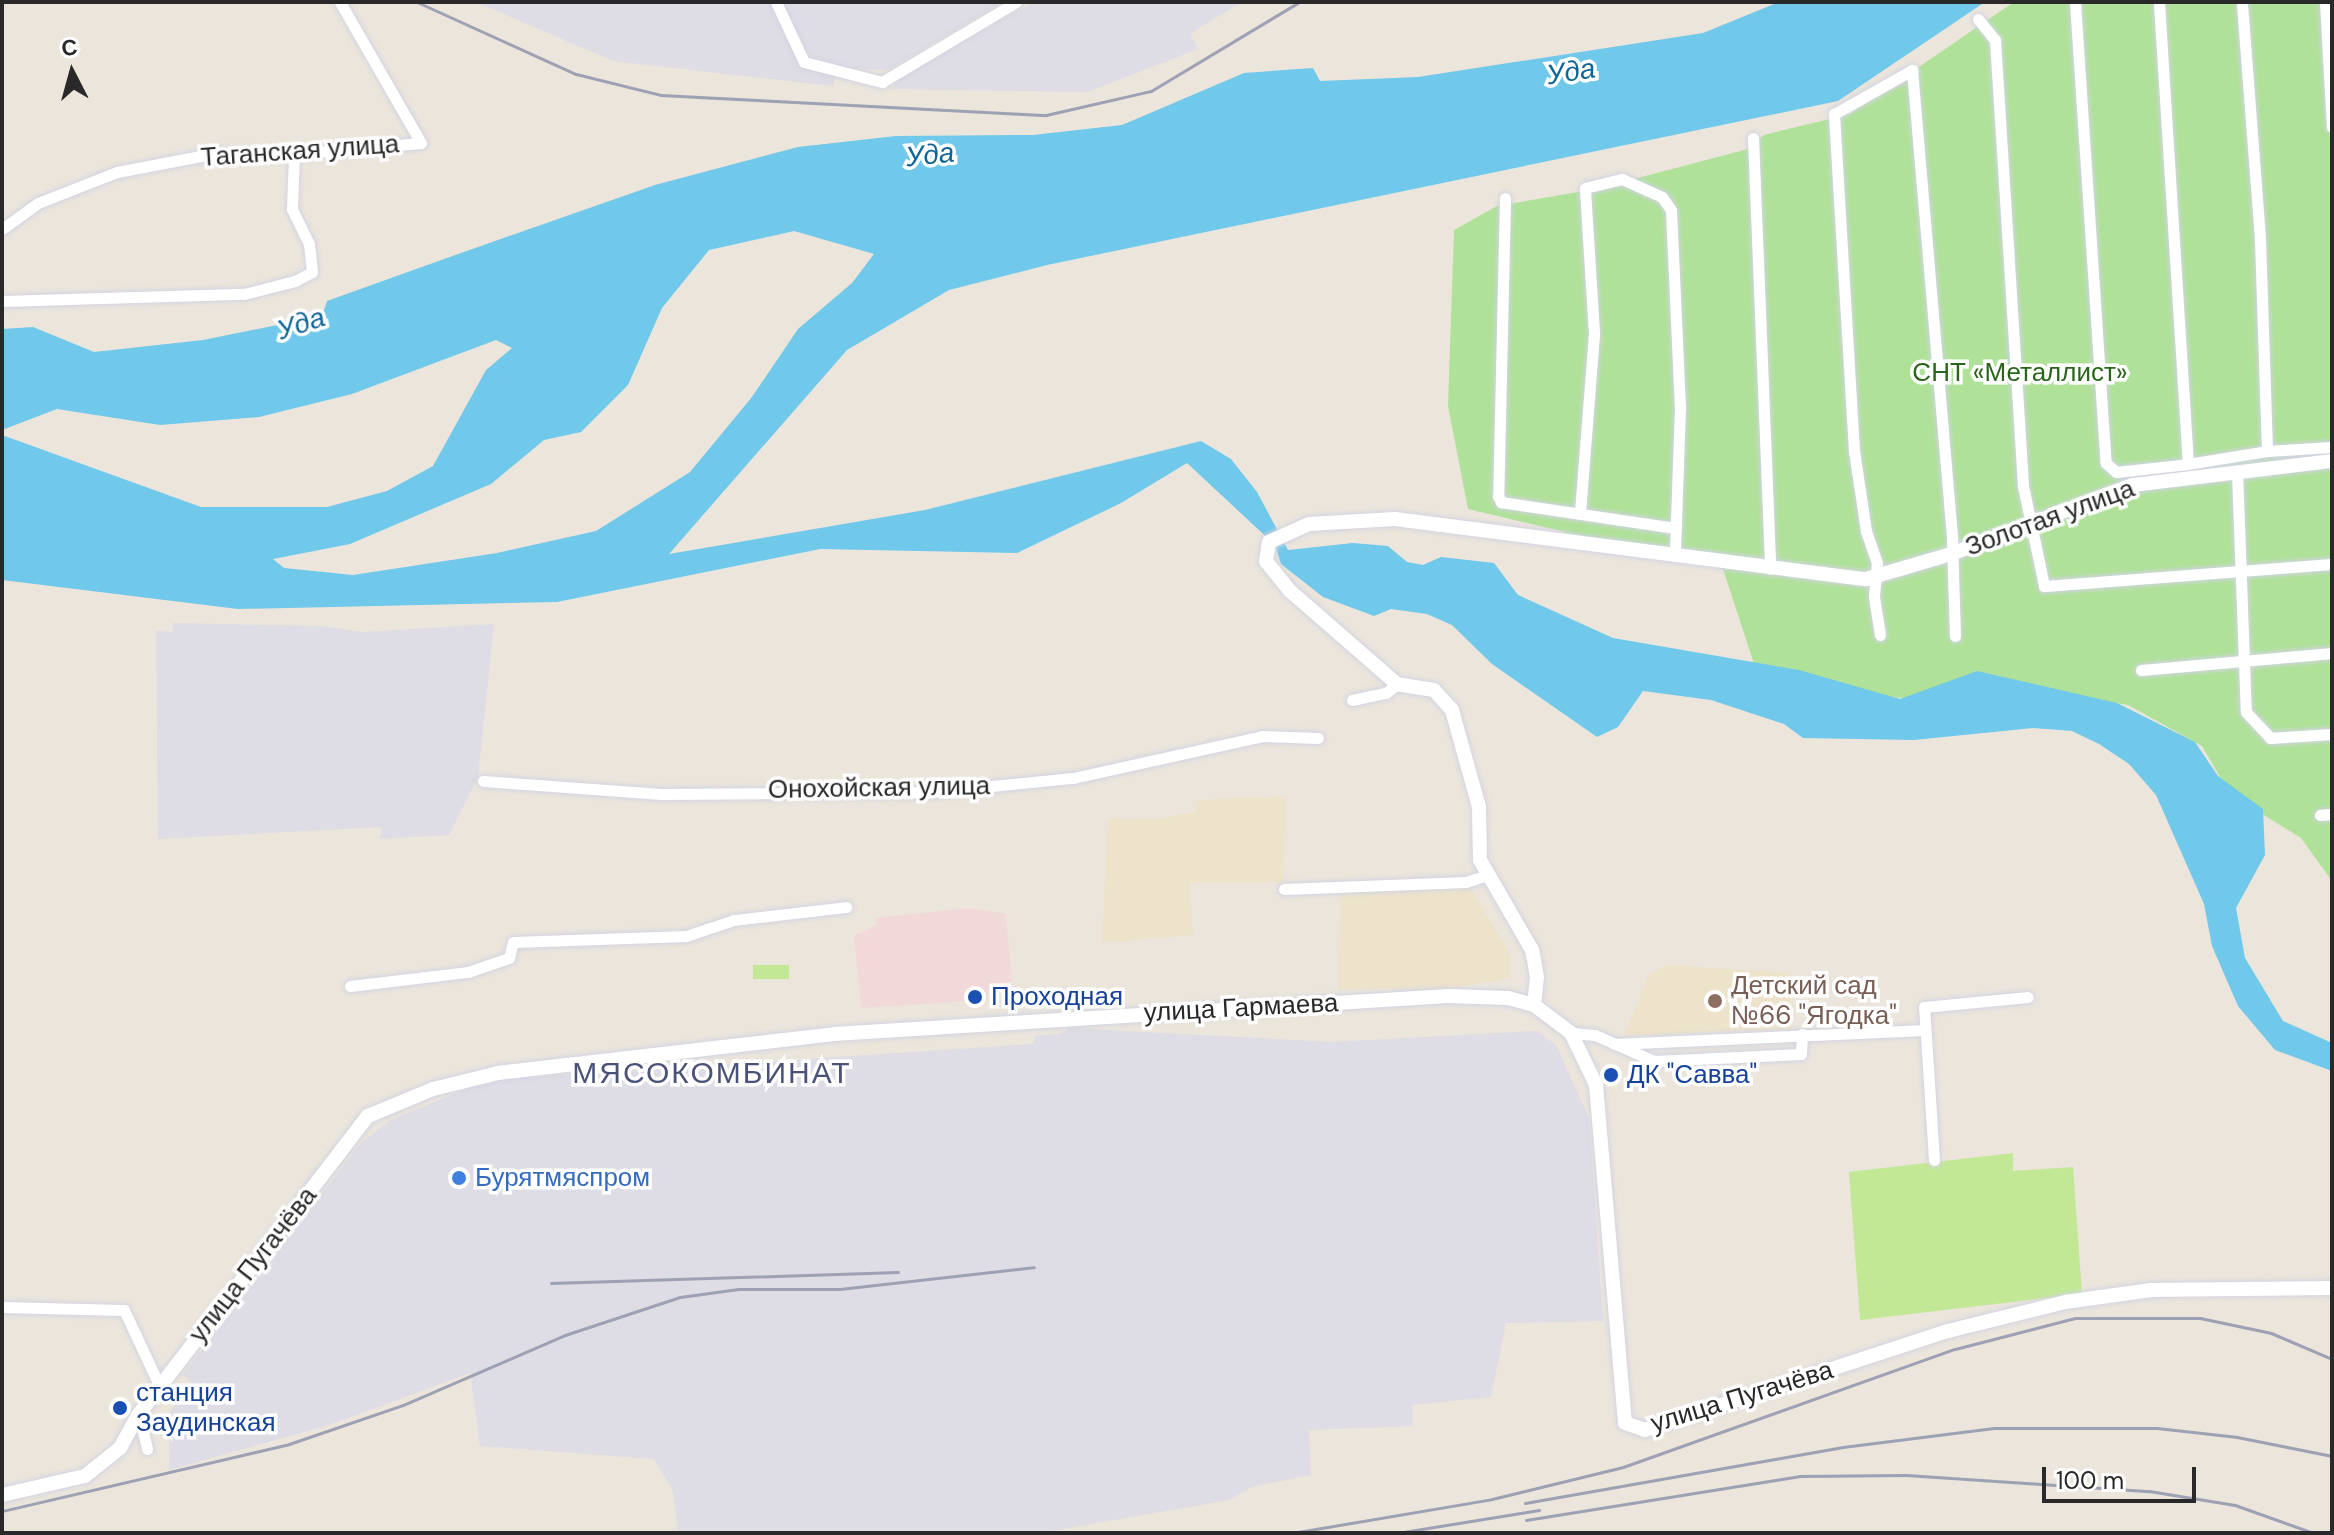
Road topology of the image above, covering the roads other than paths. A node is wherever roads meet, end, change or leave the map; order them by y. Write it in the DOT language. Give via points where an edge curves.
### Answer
graph roads {
  1 [pos="340,2"];
  2 [pos="776,2"];
  3 [pos="1016,2"];
  4 [pos="2075,2"];
  5 [pos="2159,2"];
  6 [pos="2242,2"];
  7 [pos="2325,2"];
  8 [pos="1978,19"];
  9 [pos="2332,127"];
  10 [pos="1753,138"];
  11 [pos="294,154"];
  12 [pos="1505,198"];
  13 [pos="2,229"];
  14 [pos="2,301"];
  15 [pos="2332,447"];
  16 [pos="2264,452"];
  17 [pos="2332,461"];
  18 [pos="2188,464"];
  19 [pos="2262,468"];
  20 [pos="2237,471"];
  21 [pos="1580,512"];
  22 [pos="2033,524"];
  23 [pos="1676,528"];
  24 [pos="1675,553"];
  25 [pos="1951,554"];
  26 [pos="2332,564"];
  27 [pos="1770,569"];
  28 [pos="2240,571"];
  29 [pos="1874,578"];
  30 [pos="1880,635"];
  31 [pos="1955,636"];
  32 [pos="2332,653"];
  33 [pos="2244,659"];
  34 [pos="2141,670"];
  35 [pos="1397,684"];
  36 [pos="1352,700"];
  37 [pos="2332,734"];
  38 [pos="1318,738"];
  39 [pos="483,781"];
  40 [pos="1485,876"];
  41 [pos="1284,889"];
  42 [pos="846,907"];
  43 [pos="350,986"];
  44 [pos="2028,997"];
  45 [pos="1534,1005"];
  46 [pos="1925,1030"];
  47 [pos="1571,1033"];
  48 [pos="1802,1034"];
  49 [pos="1614,1044"];
  50 [pos="368,1116"];
  51 [pos="1934,1160"];
  52 [pos="2332,1288"];
  53 [pos="2,1307"];
  54 [pos="160,1387"];
  55 [pos="139,1414"];
  56 [pos="147,1449"];
  57 [pos="2,1495"];
  1 -- 11 [label="street, Таганская улица" via="421,143"];
  2 -- 3 [label="street" via="804,62 882,82"];
  4 -- 18 [label="street" via="2106,463 2116,472"];
  5 -- 18 [label="street"];
  6 -- 16 [label="street" via="2260,238"];
  7 -- 9 [label="street"];
  8 -- 22 [label="street" via="1995,40 2023,486"];
  10 -- 27 [label="street"];
  11 -- 13 [label="street, Таганская улица" via="211,154 117,172 38,203"];
  11 -- 14 [label="street" via="292,209 309,244 312,272 295,281 244,294"];
  12 -- 21 [label="street" via="1498,496 1501,502"];
  15 -- 16 [label="street"];
  16 -- 18 [label="street"];
  16 -- 19 [label="street"];
  17 -- 19 [label="street, Золотая улица"];
  19 -- 20 [label="street, Золотая улица"];
  20 -- 22 [label="street, Золотая улица" via="2133,485"];
  20 -- 28 [label="street"];
  21 -- 23 [label="street"];
  21 -- 23 [label="street" via="1594,333 1585,188 1622,179 1662,197 1671,210 1680,407"];
  22 -- 25 [label="street, Золотая улица"];
  22 -- 28 [label="street" via="2047,588"];
  23 -- 24 [label="street"];
  24 -- 27 [label="street, Золотая улица"];
  24 -- 35 [label="street, Золотая улица" via="1395,519 1345,519 1288,530 1269,542 1266,561 1290,591"];
  25 -- 29 [label="street, Золотая улица"];
  25 -- 29 [label="street" via="1912,70 1834,114 1853,437 1866,531 1877,563"];
  25 -- 31 [label="street"];
  26 -- 28 [label="street"];
  27 -- 29 [label="street, Золотая улица"];
  28 -- 33 [label="street"];
  29 -- 30 [label="street"];
  32 -- 33 [label="street"];
  33 -- 34 [label="street"];
  33 -- 37 [label="street" via="2246,712 2270,738"];
  35 -- 36 [label="street" via="1386,693"];
  35 -- 40 [label="street" via="1434,690 1452,710 1479,807"];
  38 -- 39 [label="street, Онохойская улица" via="1262,736 1073,778 932,792 662,794"];
  40 -- 41 [label="street" via="1466,882"];
  40 -- 45 [label="street" via="1532,950 1537,977"];
  42 -- 43 [label="street" via="734,920 686,936 513,942 509,958 468,972"];
  44 -- 46 [label="street" via="1924,1007"];
  45 -- 47 [label="street, улица Гармаева"];
  45 -- 50 [label="street, улица Гармаева" via="1508,998 1448,996 834,1034 498,1073 433,1089"];
  46 -- 48 [label="street"];
  46 -- 51 [label="street"];
  47 -- 49 [label="street, улица Гармаева"];
  47 -- 52 [label="street, улица Пугачёва" via="1589,1065 1602,1111 1625,1423 1634,1427 1662,1427 1948,1331 2065,1302 2151,1290"];
  48 -- 49 [label="street"];
  48 -- 49 [label="street, улица Гармаева" via="1801,1054 1654,1061"];
  50 -- 54 [label="street, улица Пугачёва"];
  53 -- 54 [label="street" via="124,1310"];
  54 -- 55 [label="street, улица Пугачёва"];
  55 -- 56 [label="street"];
  55 -- 57 [label="street, улица Пугачёва" via="120,1448 85,1476"];
}
